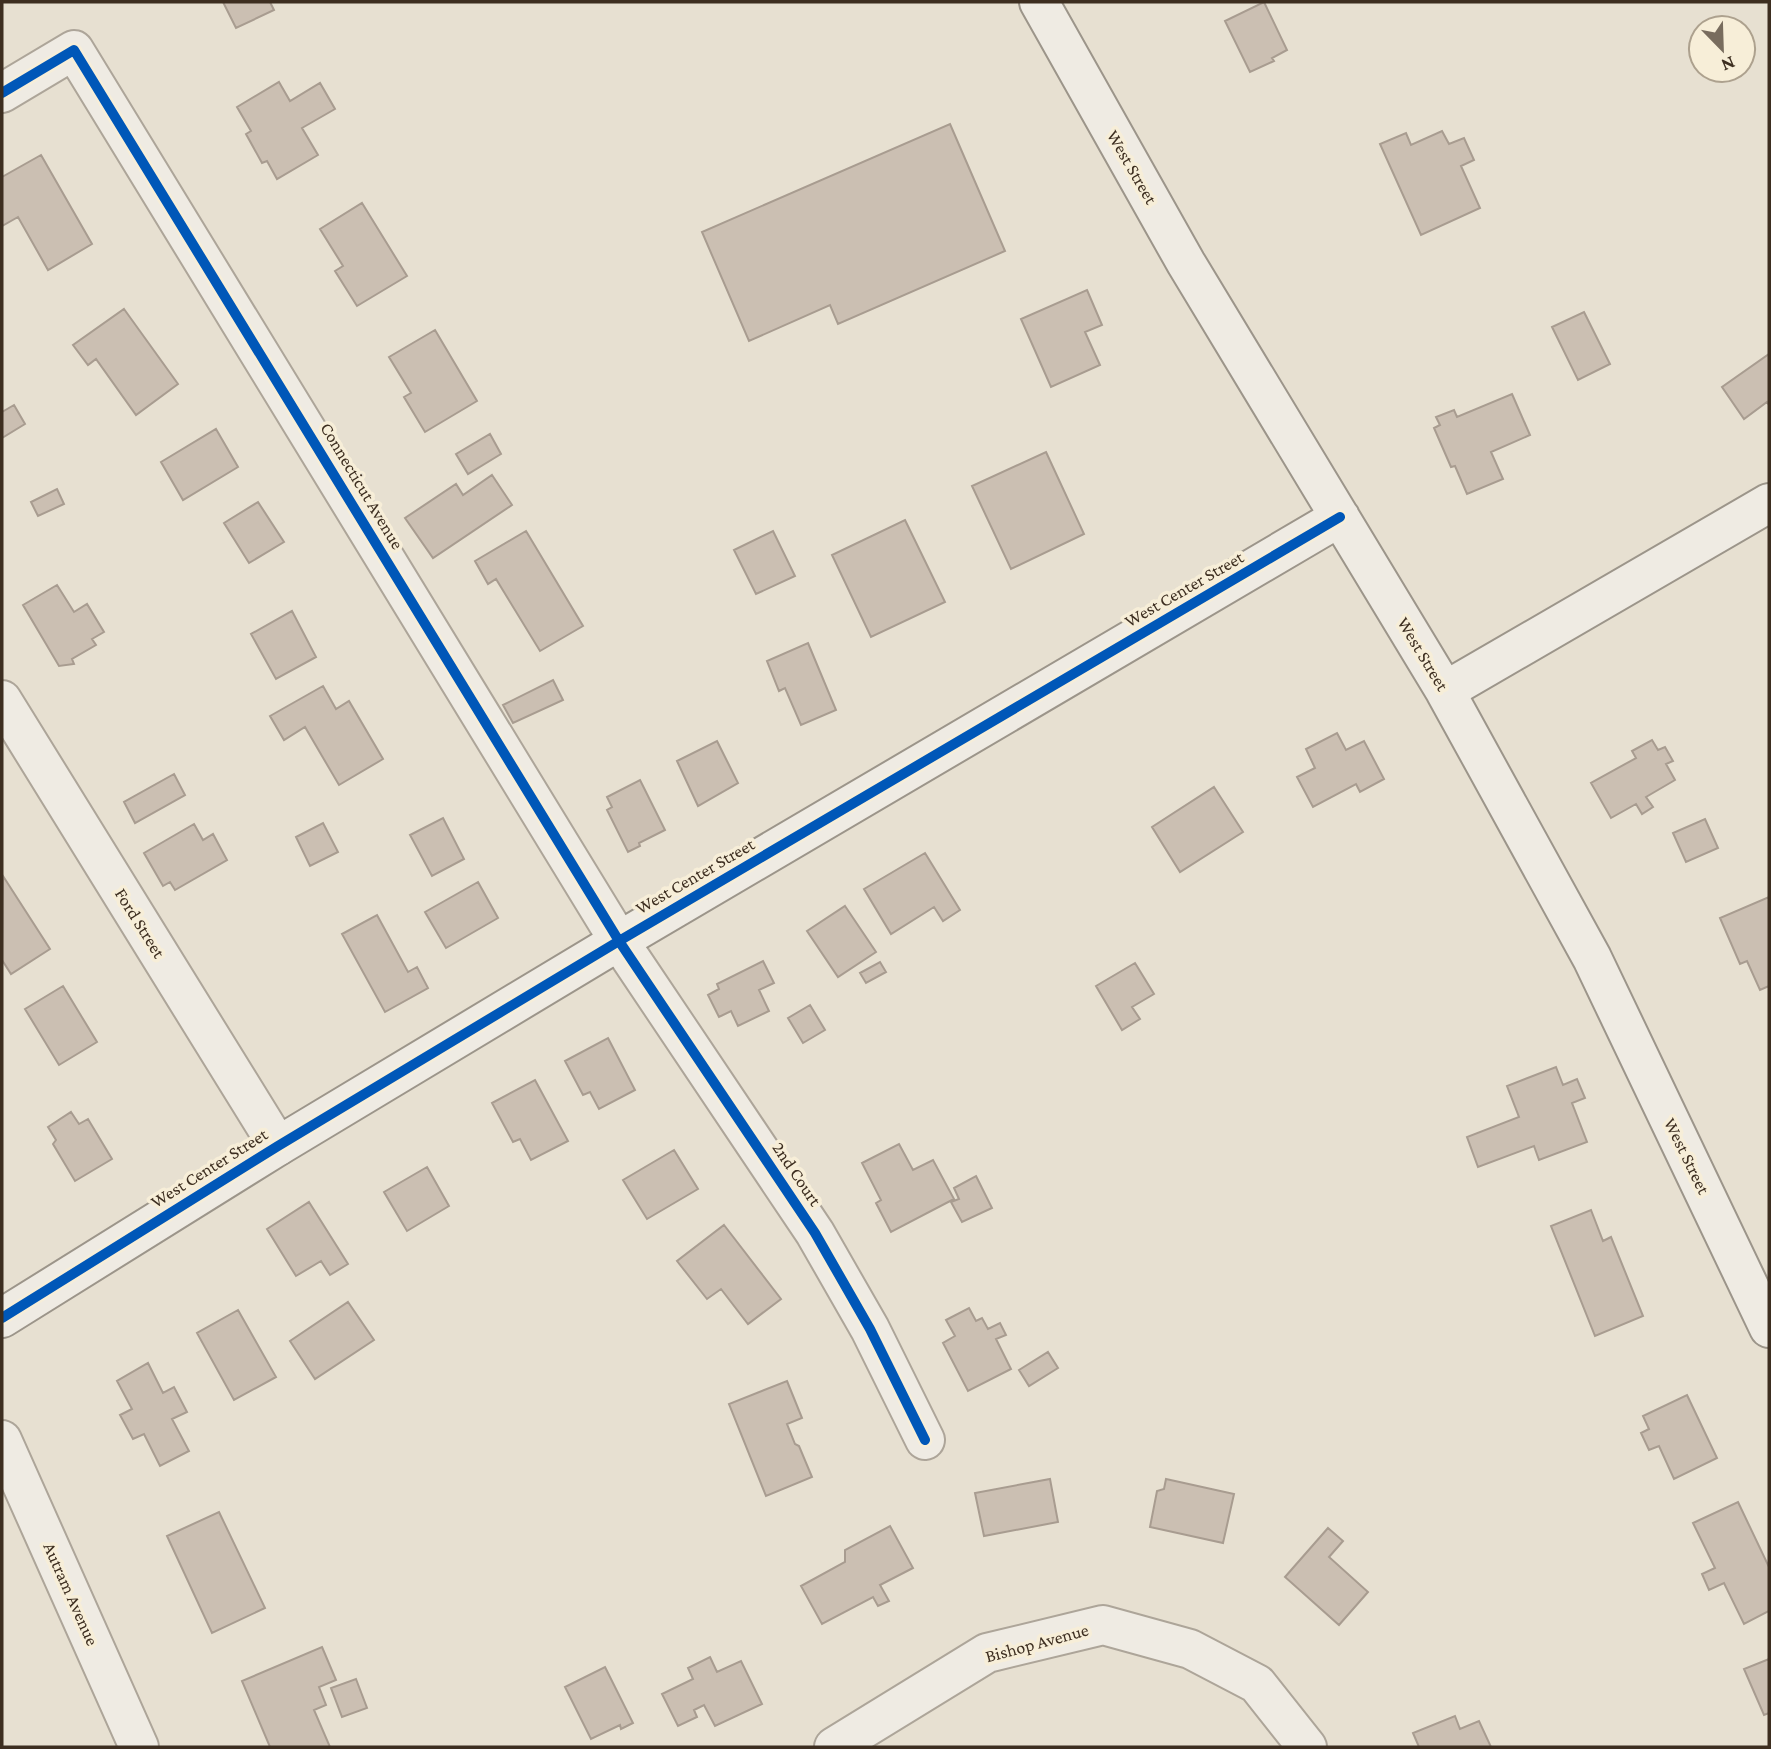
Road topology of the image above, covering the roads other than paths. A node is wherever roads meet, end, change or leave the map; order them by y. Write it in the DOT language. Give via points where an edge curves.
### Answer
graph roads {
  1 [pos="1039,2"];
  2 [pos="2,93"];
  3 [pos="1769,503"];
  4 [pos="1340,517"];
  5 [pos="1445,691"];
  6 [pos="2,700"];
  7 [pos="619,941"];
  8 [pos="278,1146"];
  9 [pos="2,1318"];
  10 [pos="1769,1328"];
  11 [pos="2,1440"];
  12 [pos="925,1440"];
  13 [pos="139,1747"];
  14 [pos="834,1747"];
  15 [pos="1307,1747"];
  1 -- 4 [label="street, West Street" via="1186,263"];
  2 -- 7 [label="street, Connecticut Avenue" via="74,50"];
  3 -- 5 [label="street"];
  4 -- 5 [label="street, West Street"];
  4 -- 7 [label="street, West Center Street"];
  5 -- 10 [label="street, West Street" via="1592,958"];
  6 -- 8 [label="street, Ford Street"];
  7 -- 8 [label="street, West Center Street"];
  7 -- 12 [label="street, 2nd Court" via="815,1233 870,1329"];
  8 -- 9 [label="street, West Center Street"];
  11 -- 13 [label="street, Autram Avenue"];
  14 -- 15 [label="street, Bishop Avenue" via="987,1653 1103,1625 1190,1649 1257,1684"];
}
